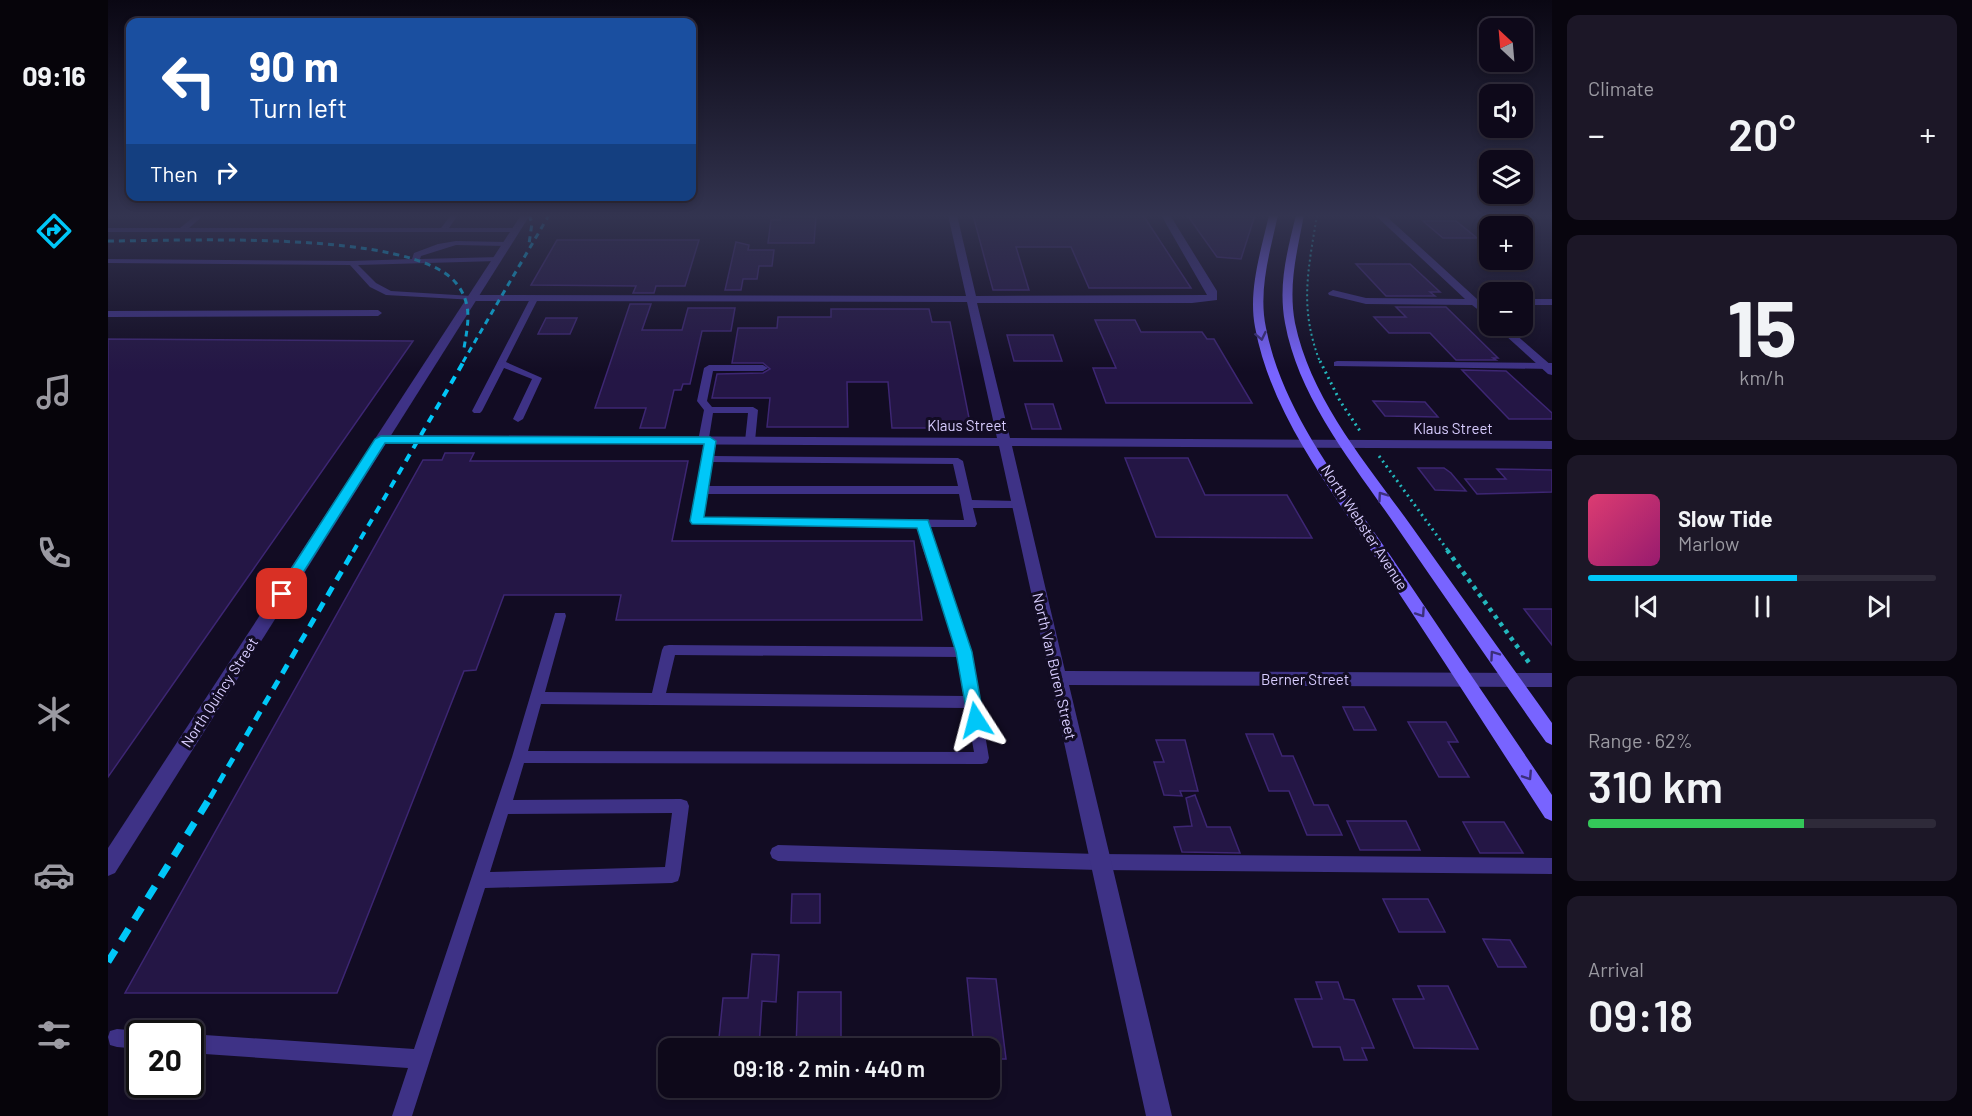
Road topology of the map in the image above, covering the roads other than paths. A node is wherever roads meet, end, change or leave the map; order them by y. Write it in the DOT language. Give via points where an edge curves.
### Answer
graph roads {
  1 [pos="356,267"];
  2 [pos="492,267"];
  3 [pos="964,267"];
  4 [pos="1197,267"];
  5 [pos="1264,267"];
  6 [pos="1289,267"];
  7 [pos="1436,267"];
  8 [pos="1333,293"];
  9 [pos="535,297"];
  10 [pos="472,298"];
  11 [pos="971,300"];
  12 [pos="1474,302"];
  13 [pos="1479,302"];
  14 [pos="1533,302"];
  15 [pos="1552,302"];
  16 [pos="1479,306"];
  17 [pos="378,313"];
  18 [pos="108,314"];
  19 [pos="1512,336"];
  20 [pos="501,364"];
  21 [pos="1337,364"];
  22 [pos="763,368"];
  23 [pos="1550,368"];
  24 [pos="709,410"];
  25 [pos="477,411"];
  26 [pos="518,419"];
  27 [pos="381,439"];
  28 [pos="707,441"];
  29 [pos="750,441"];
  30 [pos="1004,442"];
  31 [pos="1311,444"];
  32 [pos="1346,444"];
  33 [pos="1552,445"];
  34 [pos="707,459"];
  35 [pos="702,490"];
  36 [pos="964,490"];
  37 [pos="967,504"];
  38 [pos="1018,504"];
  39 [pos="923,523"];
  40 [pos="560,616"];
  41 [pos="964,652"];
  42 [pos="1059,678"];
  43 [pos="1465,679"];
  44 [pos="1511,680"];
  45 [pos="1547,680"];
  46 [pos="536,698"];
  47 [pos="658,699"];
  48 [pos="973,702"];
  49 [pos="1552,737"];
  50 [pos="519,757"];
  51 [pos="503,807"];
  52 [pos="1552,812"];
  53 [pos="778,853"];
  54 [pos="1099,862"];
  55 [pos="108,866"];
  56 [pos="1552,866"];
  57 [pos="479,880"];
  58 [pos="117,1038"];
  59 [pos="126,1039"];
  60 [pos="204,1044"];
  61 [pos="421,1059"];
  62 [pos="402,1116"];
  63 [pos="1159,1116"];
  1 -- 10 [label="lane" via="373,285 390,293"];
  2 -- 10 [label="street, North Quincy Street"];
  3 -- 11 [label="street, North Van Buren Street"];
  4 -- 11 [label="street" via="1213,298"];
  5 -- 31 [label="main road, North Webster Avenue, one-way" via="1259,326 1276,381"];
  6 -- 32 [label="main road, North Webster Avenue" via="1289,320 1299,357 1315,394"];
  7 -- 12 [label="street"];
  8 -- 12 [label="street" via="1366,301"];
  9 -- 10 [label="street"];
  9 -- 11 [label="street"];
  9 -- 20 [label="lane"];
  10 -- 27 [label="street, North Quincy Street"];
  11 -- 30 [label="street, North Van Buren Street"];
  12 -- 13 [label="street"];
  12 -- 16 [label="street"];
  14 -- 15 [label="street"];
  17 -- 18 [label="lane"];
  19 -- 23 [label="street"];
  20 -- 25 [label="lane"];
  20 -- 26 [label="lane" via="537,378"];
  21 -- 23 [label="lane"];
  22 -- 24 [label="lane" via="709,368 702,401"];
  24 -- 28 [label="lane"];
  24 -- 29 [label="lane" via="753,410"];
  27 -- 28 [label="street, Klaus Street"];
  27 -- 55 [label="street, North Quincy Street"];
  28 -- 29 [label="street, Klaus Street"];
  28 -- 34 [label="lane"];
  29 -- 30 [label="street, Klaus Street"];
  30 -- 31 [label="street, Klaus Street"];
  30 -- 38 [label="street, North Van Buren Street"];
  31 -- 32 [label="street, Klaus Street"];
  31 -- 43 [label="main road, North Webster Avenue, one-way"];
  32 -- 33 [label="street, Klaus Street"];
  44 -- 32 [label="main road, North Webster Avenue, one-way"];
  34 -- 35 [label="lane"];
  34 -- 36 [label="lane" via="958,461"];
  35 -- 36 [label="lane"];
  35 -- 39 [label="lane" via="697,521"];
  36 -- 37 [label="lane"];
  37 -- 38 [label="lane"];
  37 -- 39 [label="lane" via="971,524"];
  38 -- 42 [label="street, North Van Buren Street"];
  39 -- 41 [label="lane"];
  40 -- 46 [label="lane"];
  41 -- 47 [label="lane" via="669,650"];
  41 -- 48 [label="lane"];
  42 -- 43 [label="street, Berner Street"];
  42 -- 54 [label="street, North Van Buren Street"];
  43 -- 44 [label="street, Berner Street"];
  43 -- 52 [label="main road, North Webster Avenue, one-way"];
  44 -- 45 [label="street, Berner Street"];
  44 -- 49 [label="main road, North Webster Avenue"];
  46 -- 47 [label="lane"];
  46 -- 50 [label="lane"];
  47 -- 48 [label="lane"];
  48 -- 50 [label="lane" via="982,758"];
  50 -- 51 [label="lane"];
  51 -- 57 [label="lane"];
  51 -- 57 [label="lane" via="681,806 672,876"];
  53 -- 54 [label="lane"];
  54 -- 56 [label="lane"];
  54 -- 63 [label="street, North Van Buren Street"];
  57 -- 61 [label="lane"];
  58 -- 59 [label="lane"];
  60 -- 61 [label="lane"];
  61 -- 62 [label="lane"];
}
